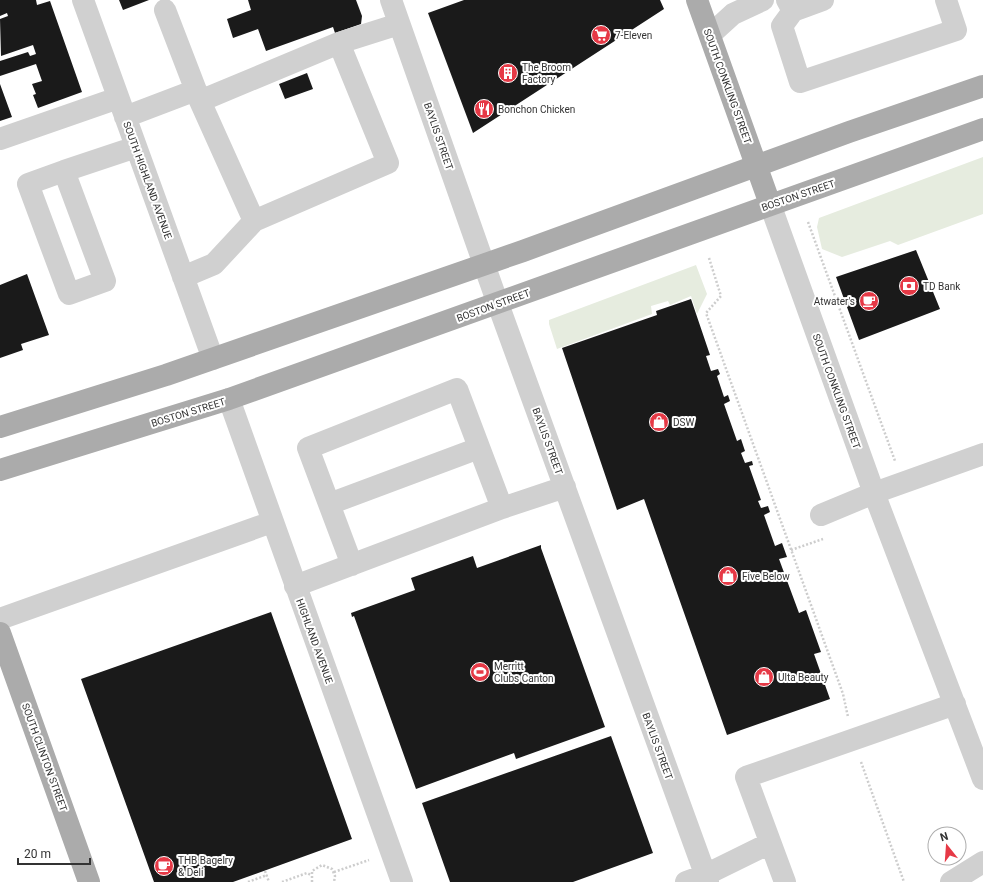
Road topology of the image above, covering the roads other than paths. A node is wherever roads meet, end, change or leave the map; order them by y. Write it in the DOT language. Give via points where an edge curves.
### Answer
graph roads {
  1 [pos="83,0"];
  2 [pos="391,0"];
  3 [pos="697,0"];
  4 [pos="763,0"];
  5 [pos="823,0"];
  6 [pos="946,0"];
  7 [pos="790,6"];
  8 [pos="165,10"];
  9 [pos="399,24"];
  10 [pos="710,35"];
  11 [pos="339,43"];
  12 [pos="983,86"];
  13 [pos="198,95"];
  14 [pos="122,108"];
  15 [pos="983,129"];
  16 [pos="0,139"];
  17 [pos="136,148"];
  18 [pos="757,166"];
  19 [pos="64,171"];
  20 [pos="770,204"];
  21 [pos="254,221"];
  22 [pos="485,264"];
  23 [pos="183,277"];
  24 [pos="498,304"];
  25 [pos="212,359"];
  26 [pos="229,399"];
  27 [pos="0,427"];
  28 [pos="479,448"];
  29 [pos="983,454"];
  30 [pos="0,470"];
  31 [pos="565,487"];
  32 [pos="874,493"];
  33 [pos="329,504"];
  34 [pos="502,508"];
  35 [pos="821,515"];
  36 [pos="272,522"];
  37 [pos="352,565"];
  38 [pos="294,586"];
  39 [pos="0,619"];
  40 [pos="0,633"];
  41 [pos="955,704"];
  42 [pos="983,779"];
  43 [pos="770,843"];
  44 [pos="983,862"];
  45 [pos="700,880"];
  46 [pos="90,882"];
  47 [pos="402,882"];
  48 [pos="785,882"];
  49 [pos="951,882"];
  1 -- 14 [label="street, SOUTH HIGHLAND AVENUE"];
  2 -- 9 [label="street, BAYLIS STREET"];
  3 -- 10 [label="main road, SOUTH CONKLING STREET"];
  4 -- 10 [label="street" via="733,14"];
  5 -- 7 [label="street"];
  6 -- 7 [label="street" via="956,30 800,82 782,26"];
  8 -- 13 [label="street"];
  9 -- 11 [label="street"];
  9 -- 22 [label="street, BAYLIS STREET"];
  10 -- 18 [label="main road, SOUTH CONKLING STREET"];
  11 -- 13 [label="street"];
  11 -- 21 [label="street" via="388,163"];
  12 -- 18 [label="main road"];
  13 -- 14 [label="street"];
  13 -- 21 [label="street"];
  14 -- 16 [label="street"];
  14 -- 17 [label="street, SOUTH HIGHLAND AVENUE"];
  15 -- 20 [label="main road, BOSTON STREET"];
  17 -- 19 [label="street"];
  17 -- 23 [label="street, SOUTH HIGHLAND AVENUE"];
  18 -- 20 [label="main road, SOUTH CONKLING STREET"];
  18 -- 22 [label="main road"];
  19 -- 19 [label="street" via="105,281 69,294 28,184"];
  20 -- 24 [label="main road, BOSTON STREET"];
  20 -- 32 [label="street, SOUTH CONKLING STREET"];
  21 -- 23 [label="street" via="214,264"];
  22 -- 24 [label="street, BAYLIS STREET"];
  22 -- 25 [label="main road"];
  23 -- 25 [label="street, SOUTH HIGHLAND AVENUE"];
  24 -- 26 [label="main road, BOSTON STREET"];
  24 -- 31 [label="street, BAYLIS STREET"];
  25 -- 27 [label="main road"];
  26 -- 30 [label="main road, BOSTON STREET"];
  26 -- 36 [label="street, HIGHLAND AVENUE"];
  28 -- 33 [label="street"];
  28 -- 33 [label="street" via="457,389 308,448"];
  28 -- 34 [label="street"];
  29 -- 32 [label="street"];
  31 -- 34 [label="street"];
  31 -- 45 [label="street, BAYLIS STREET"];
  32 -- 35 [label="street"];
  32 -- 41 [label="street, SOUTH CONKLING STREET"];
  33 -- 37 [label="street"];
  34 -- 37 [label="street"];
  36 -- 38 [label="street, HIGHLAND AVENUE"];
  36 -- 39 [label="street"];
  37 -- 38 [label="street"];
  38 -- 47 [label="street, HIGHLAND AVENUE"];
  40 -- 46 [label="main road, SOUTH CLINTON STREET"];
  41 -- 42 [label="street, SOUTH CONKLING STREET"];
  41 -- 43 [label="street" via="746,777"];
  43 -- 45 [label="street"];
  43 -- 48 [label="street"];
  44 -- 49 [label="street"];
}
